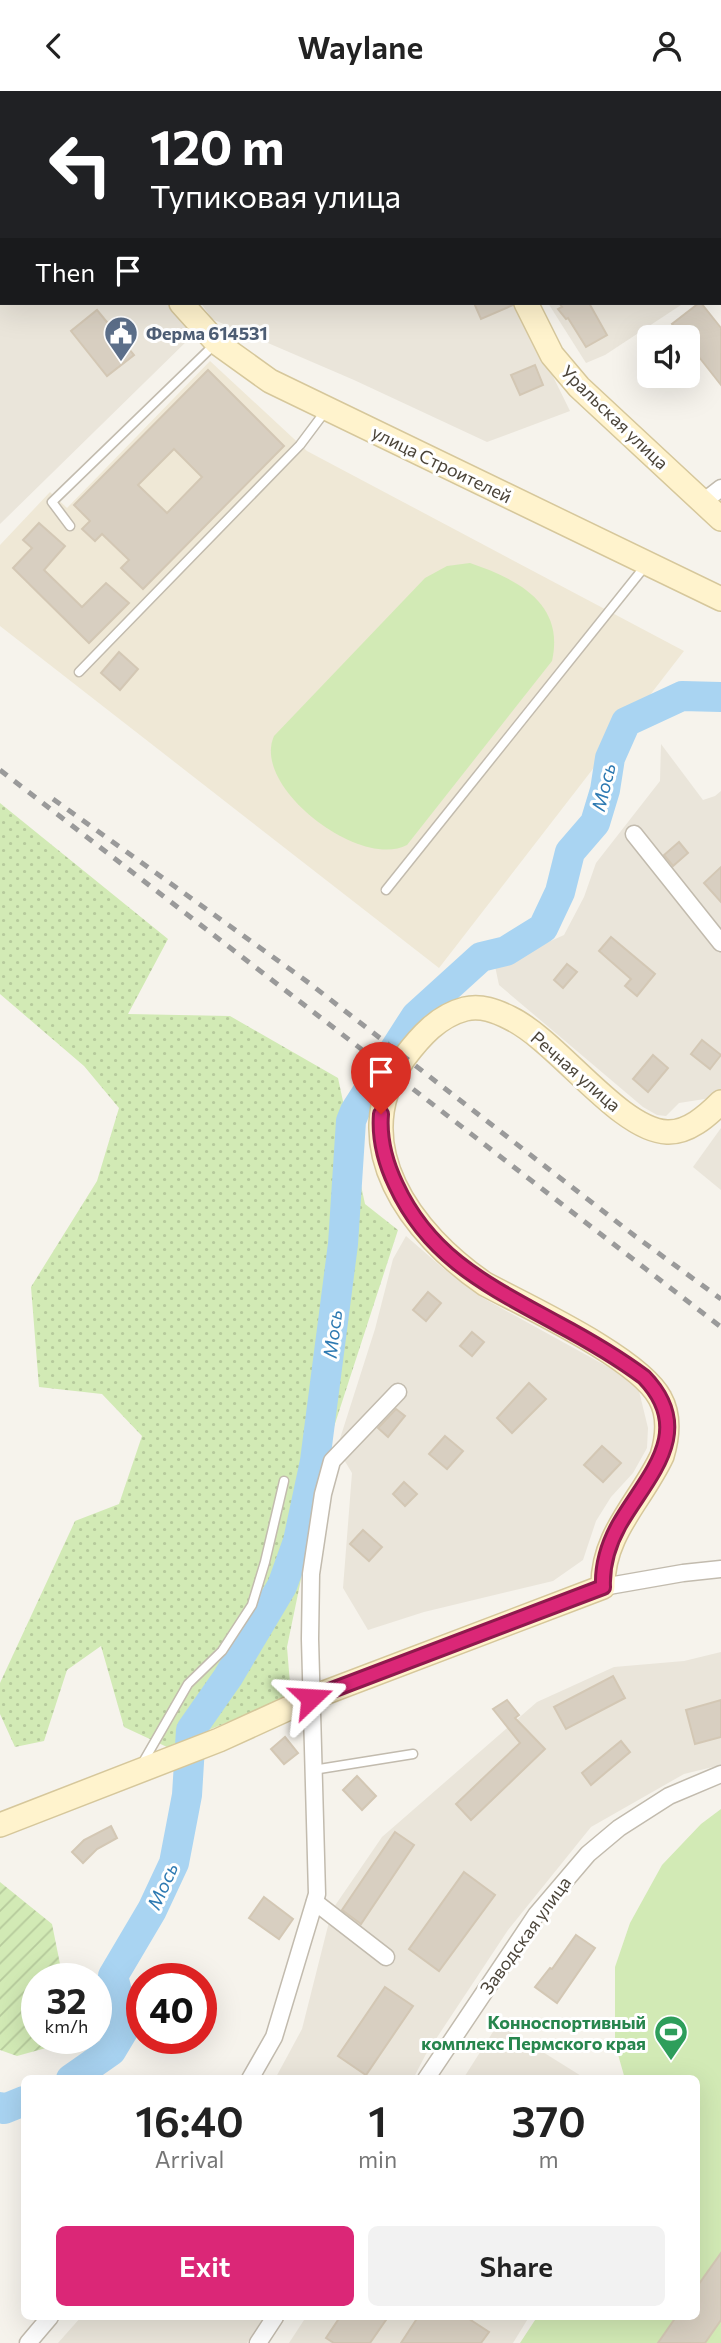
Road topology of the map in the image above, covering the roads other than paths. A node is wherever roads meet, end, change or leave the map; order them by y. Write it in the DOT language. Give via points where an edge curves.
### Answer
graph roads {
  1 [pos="183,305"];
  2 [pos="527,305"];
  3 [pos="217,343"];
  4 [pos="328,408"];
  5 [pos="712,495"];
  6 [pos="721,519"];
  7 [pos="70,526"];
  8 [pos="647,564"];
  9 [pos="721,600"];
  10 [pos="79,672"];
  11 [pos="634,834"];
  12 [pos="386,890"];
  13 [pos="721,943"];
  14 [pos="721,1102"];
  15 [pos="398,1392"];
  16 [pos="284,1481"];
  17 [pos="721,1569"];
  18 [pos="603,1587"];
  19 [pos="311,1698"];
  20 [pos="413,1754"];
  21 [pos="313,1770"];
  22 [pos="137,1772"];
  23 [pos="721,1774"];
  24 [pos="0,1825"];
  25 [pos="315,1902"];
  26 [pos="386,1957"];
  27 [pos="252,2075"];
  28 [pos="429,2075"];
  29 [pos="47,2320"];
  30 [pos="273,2320"];
  31 [pos="28,2343"];
  32 [pos="258,2343"];
  1 -- 3 [label="street, улица Строителей"];
  2 -- 5 [label="street, Уральская улица" via="552,355 579,387"];
  3 -- 4 [label="street, улица Строителей" via="270,381"];
  3 -- 7 [label="lane" via="52,502"];
  4 -- 8 [label="street, улица Строителей"];
  4 -- 10 [label="lane" via="300,445"];
  5 -- 6 [label="street, Уральская улица"];
  8 -- 9 [label="street, улица Строителей"];
  8 -- 12 [label="lane"];
  11 -- 13 [label="street"];
  14 -- 18 [label="street, Речная улица" via="689,1127 653,1129 629,1117 519,1022 490,1009 465,1009 428,1030 400,1064 386,1092 380,1125 386,1163 404,1203 426,1233 485,1284 631,1367 653,1386 660,1399 667,1419 666,1443 611,1541 602,1568"];
  15 -- 19 [label="street" via="332,1461 311,1574"];
  16 -- 22 [label="lane" via="253,1605 222,1651 188,1683"];
  17 -- 18 [label="street"];
  18 -- 19 [label="street"];
  19 -- 21 [label="street"];
  19 -- 22 [label="street"];
  20 -- 21 [label="lane"];
  21 -- 25 [label="street"];
  22 -- 24 [label="street"];
  23 -- 28 [label="street, Заводская улица" via="669,1796 635,1817 582,1861 536,1915"];
  25 -- 26 [label="street"];
  25 -- 27 [label="street" via="274,2037"];
  29 -- 31 [label="street"];
  30 -- 32 [label="street"];
}
